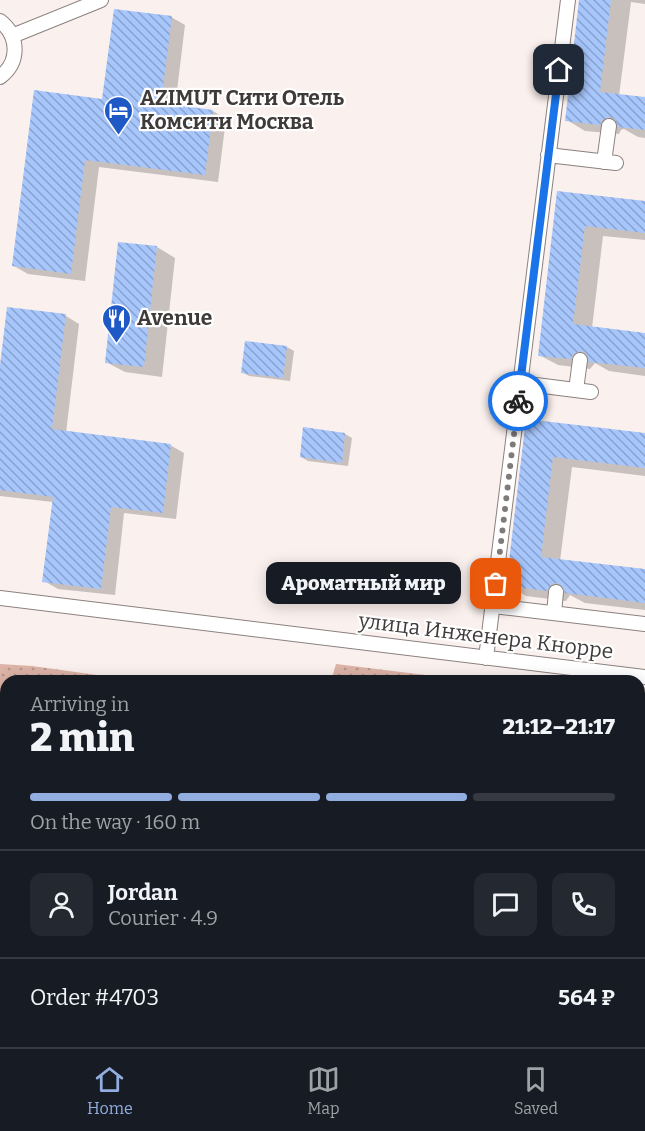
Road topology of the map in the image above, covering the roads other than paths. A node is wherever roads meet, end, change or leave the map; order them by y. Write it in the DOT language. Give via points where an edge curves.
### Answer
graph roads {
  1 [pos="101,0"];
  2 [pos="568,0"];
  3 [pos="0,21"];
  4 [pos="12,36"];
  5 [pos="0,77"];
  6 [pos="609,126"];
  7 [pos="548,155"];
  8 [pos="580,360"];
  9 [pos="520,384"];
  10 [pos="576,390"];
  11 [pos="591,392"];
  12 [pos="556,592"];
  13 [pos="0,598"];
  14 [pos="493,606"];
  15 [pos="554,613"];
  16 [pos="645,624"];
  17 [pos="486,658"];
  18 [pos="628,675"];
  1 -- 4 [label="street"];
  2 -- 7 [label="street"];
  3 -- 4 [label="street"];
  4 -- 5 [label="street" via="13,59"];
  6 -- 7 [label="street" via="610,162"];
  7 -- 9 [label="street"];
  8 -- 10 [label="street"];
  9 -- 10 [label="street"];
  9 -- 14 [label="street"];
  10 -- 11 [label="street"];
  12 -- 15 [label="street"];
  13 -- 17 [label="street, улица Инженера Кнорре"];
  14 -- 15 [label="street"];
  14 -- 17 [label="street"];
  15 -- 16 [label="street"];
  17 -- 18 [label="street, улица Инженера Кнорре"];
}
